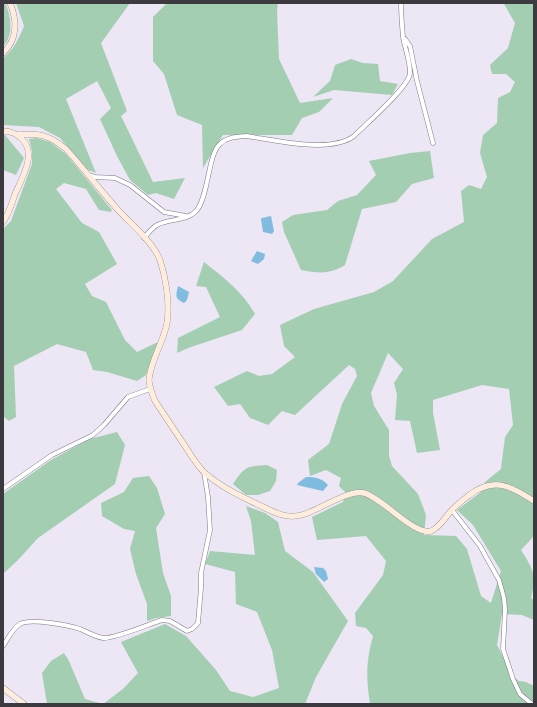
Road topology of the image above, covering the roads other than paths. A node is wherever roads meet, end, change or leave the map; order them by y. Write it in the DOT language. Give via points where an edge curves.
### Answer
graph roads {
  1 [pos="10,3"];
  2 [pos="401,3"];
  3 [pos="404,37"];
  4 [pos="3,53"];
  5 [pos="3,131"];
  6 [pos="18,134"];
  7 [pos="433,143"];
  8 [pos="88,174"];
  9 [pos="188,217"];
  10 [pos="3,222"];
  11 [pos="144,238"];
  12 [pos="150,389"];
  13 [pos="204,472"];
  14 [pos="3,489"];
  15 [pos="534,501"];
  16 [pos="452,510"];
  17 [pos="3,646"];
  18 [pos="3,688"];
  19 [pos="24,704"];
  20 [pos="532,704"];
  1 -- 4 [label="street" via="16,21 15,32"];
  2 -- 3 [label="street"];
  3 -- 7 [label="street" via="410,46"];
  3 -- 9 [label="street" via="410,74 407,82 354,136 339,143 322,145 246,136 226,140 219,144 214,153 200,204"];
  5 -- 6 [label="street"];
  6 -- 8 [label="street" via="46,136 56,141"];
  6 -- 10 [label="street" via="25,142 28,159"];
  8 -- 9 [label="street" via="115,178 130,185 164,212"];
  8 -- 11 [label="street"];
  9 -- 11 [label="street" via="156,225"];
  11 -- 12 [label="street" via="159,259 168,304 166,333 149,379"];
  12 -- 13 [label="street" via="155,401"];
  12 -- 14 [label="street" via="128,397 93,435 52,454"];
  13 -- 16 [label="street" via="226,489 285,516 306,514 358,492 368,494 417,529 427,532 435,529"];
  13 -- 17 [label="street" via="210,530 201,573 198,623 192,629 187,631 170,621 162,620 103,638 78,628 29,621 14,629"];
  15 -- 16 [label="street" via="506,486 490,485 479,488"];
  16 -- 20 [label="street" via="480,546 499,580 505,610 503,649 520,694"];
  18 -- 19 [label="street"];
}
